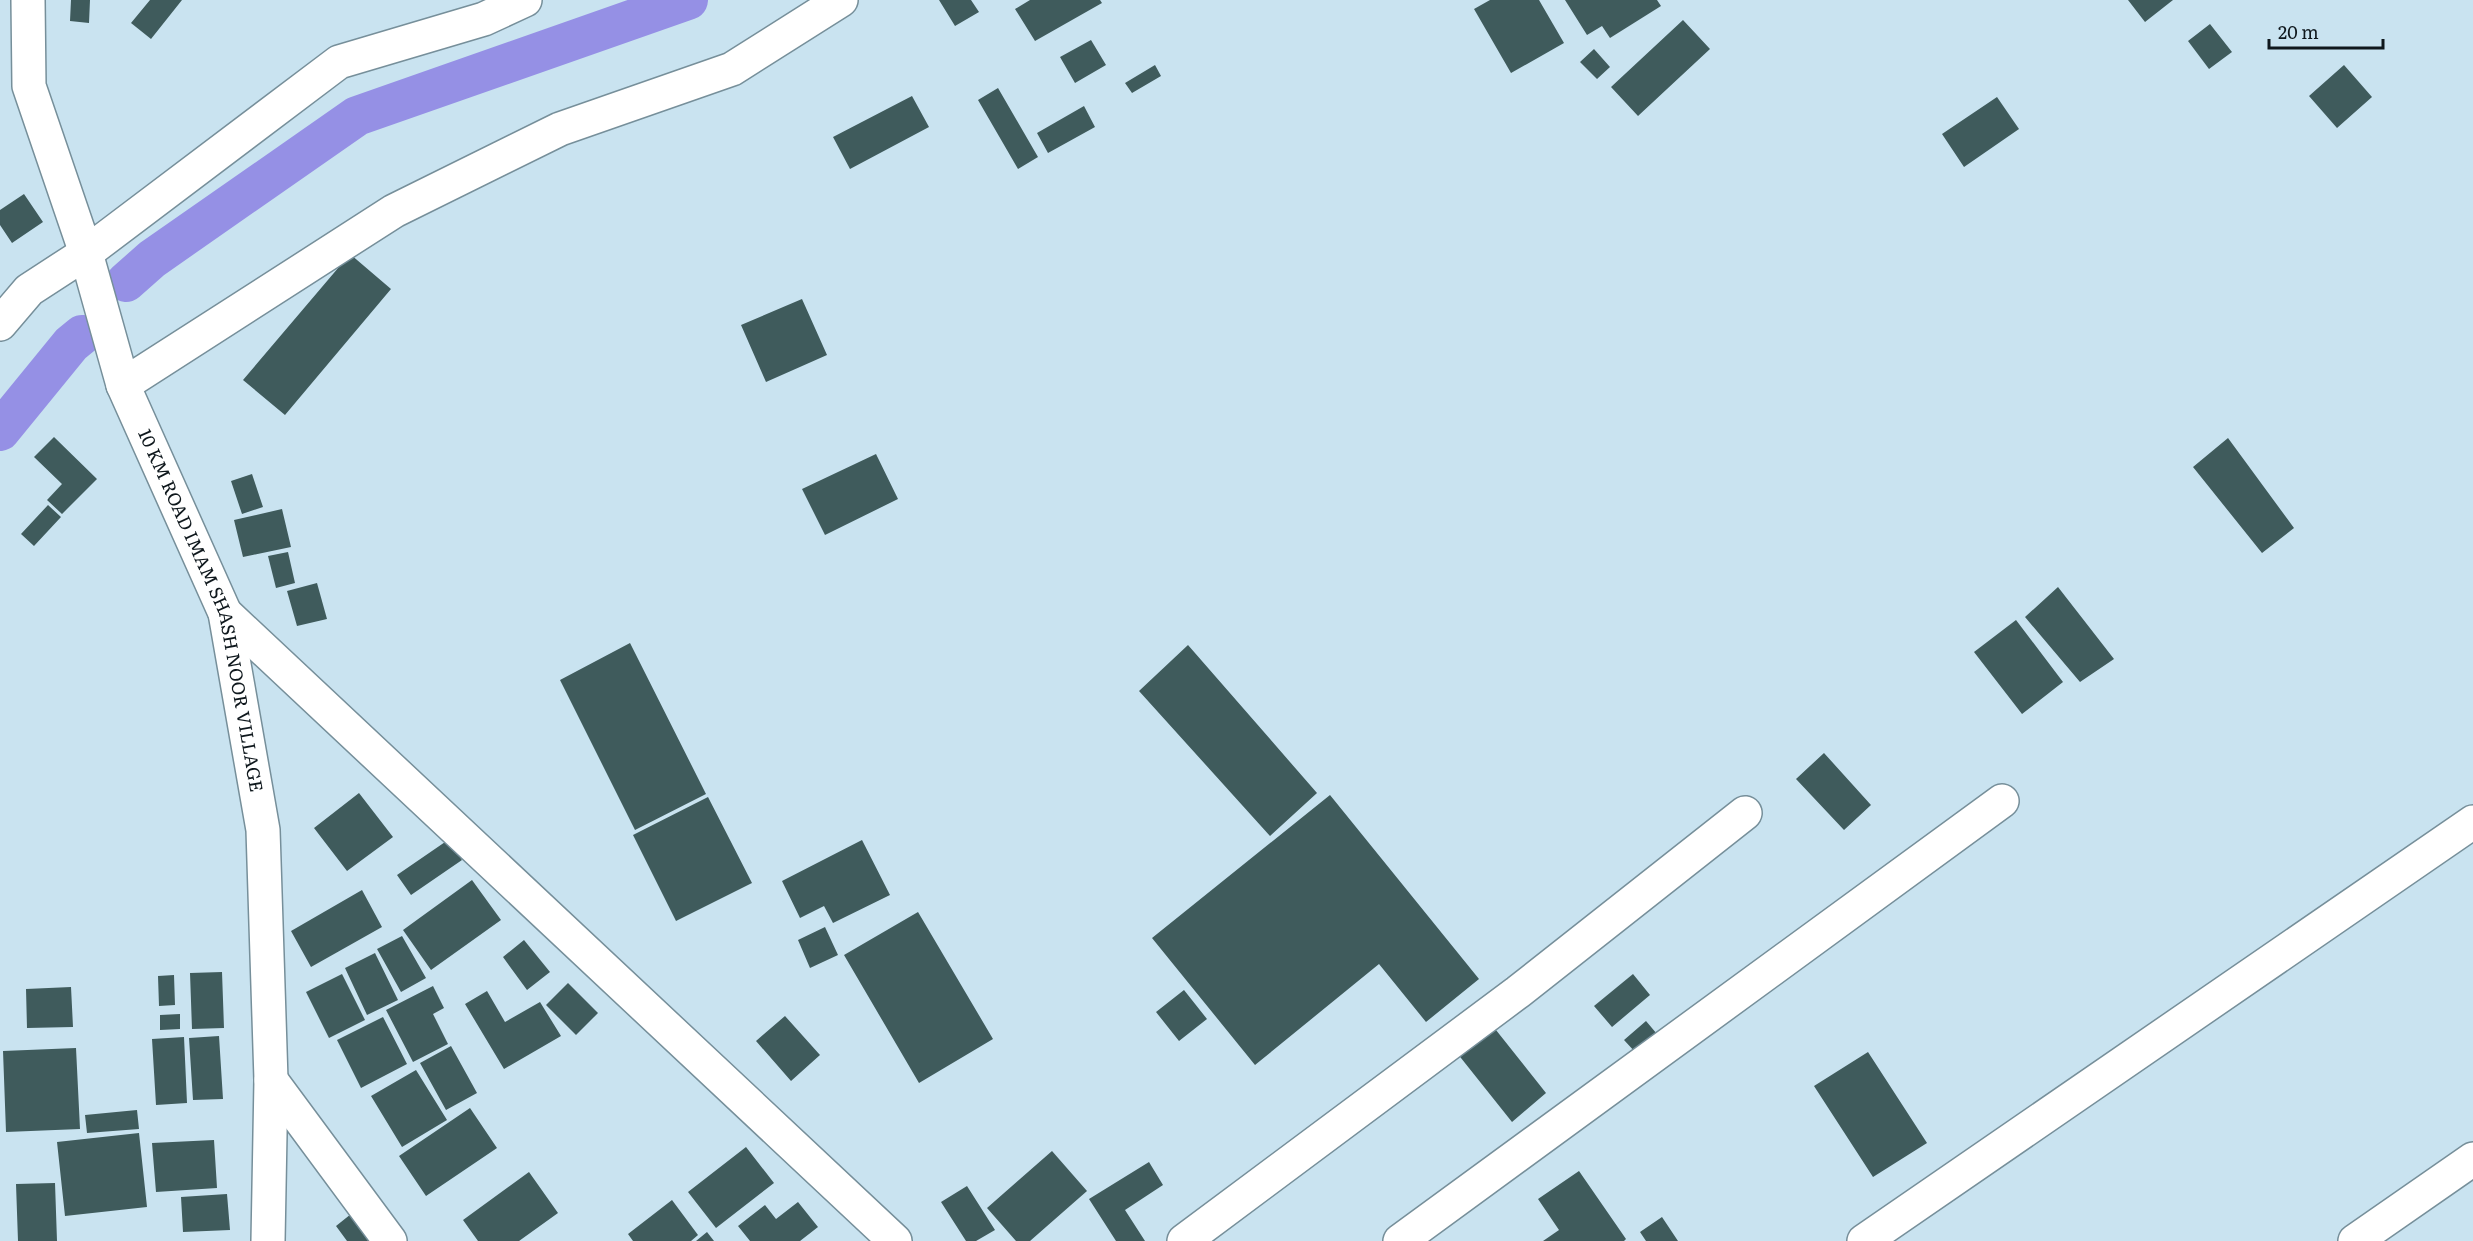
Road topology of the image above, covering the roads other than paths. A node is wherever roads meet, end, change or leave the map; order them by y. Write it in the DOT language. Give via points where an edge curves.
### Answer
graph roads {
  1 [pos="28,0"];
  2 [pos="525,0"];
  3 [pos="841,0"];
  4 [pos="477,10"];
  5 [pos="86,253"];
  6 [pos="0,324"];
  7 [pos="123,385"];
  8 [pos="225,613"];
  9 [pos="2002,801"];
  10 [pos="1745,813"];
  11 [pos="2473,822"];
  12 [pos="271,1080"];
  13 [pos="2473,1159"];
  14 [pos="858,1206"];
  15 [pos="268,1241"];
  16 [pos="390,1241"];
  17 [pos="861,1241"];
  18 [pos="895,1241"];
  19 [pos="1184,1241"];
  20 [pos="1400,1241"];
  21 [pos="1863,1241"];
  22 [pos="2355,1241"];
  1 -- 5 [label="street, 10 KM ROAD IMAM SHASH NOOR VILLAGE" via="30,86"];
  2 -- 4 [label="street"];
  3 -- 7 [label="street" via="732,69 560,129 394,211"];
  4 -- 5 [label="street" via="339,62"];
  5 -- 6 [label="street" via="29,290"];
  5 -- 7 [label="street, 10 KM ROAD IMAM SHASH NOOR VILLAGE"];
  7 -- 8 [label="street, 10 KM ROAD IMAM SHASH NOOR VILLAGE"];
  8 -- 12 [label="street, 10 KM ROAD IMAM SHASH NOOR VILLAGE" via="263,830"];
  8 -- 14 [label="street"];
  9 -- 20 [label="street"];
  10 -- 19 [label="street" via="1518,992"];
  11 -- 21 [label="street"];
  12 -- 15 [label="street, 10 KM ROAD IMAM SHASH NOOR VILLAGE"];
  12 -- 16 [label="street"];
  13 -- 22 [label="street"];
  14 -- 17 [label="street"];
  14 -- 18 [label="street"];
}
